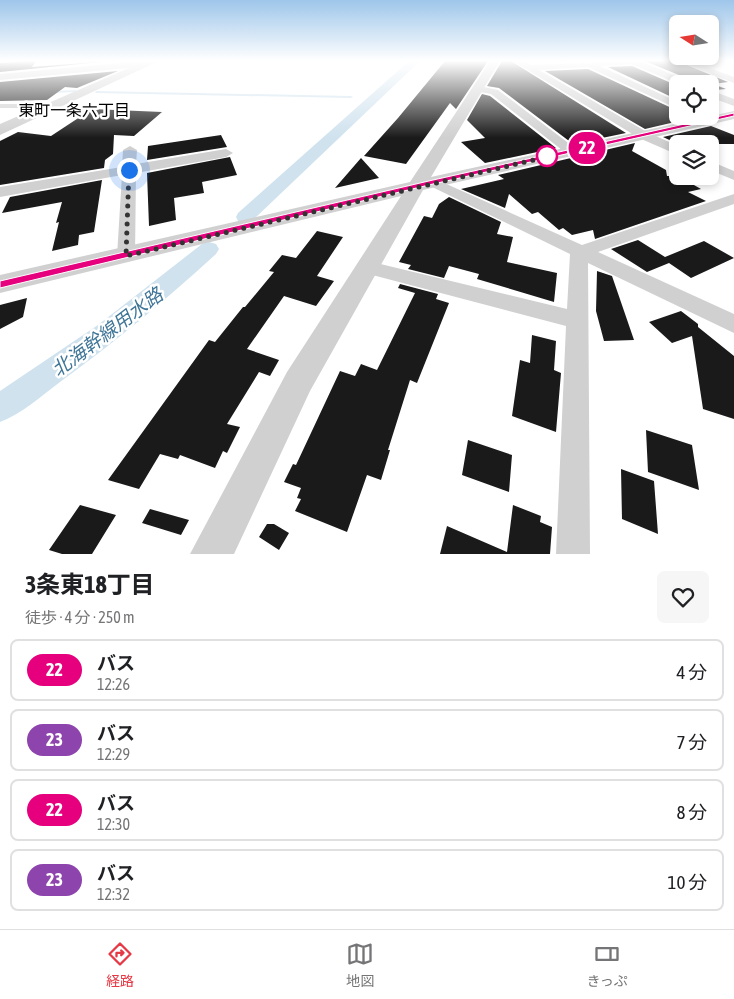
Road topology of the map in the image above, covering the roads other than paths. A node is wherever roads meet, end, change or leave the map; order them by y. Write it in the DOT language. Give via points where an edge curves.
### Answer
graph roads {
  1 [pos="96,87"];
  2 [pos="562,87"];
  3 [pos="637,87"];
  4 [pos="479,88"];
  5 [pos="719,97"];
  6 [pos="669,102"];
  7 [pos="734,103"];
  8 [pos="0,106"];
  9 [pos="53,106"];
  10 [pos="734,115"];
  11 [pos="719,116"];
  12 [pos="678,125"];
  13 [pos="0,130"];
  14 [pos="643,135"];
  15 [pos="669,146"];
  16 [pos="130,150"];
  17 [pos="572,151"];
  18 [pos="226,153"];
  19 [pos="719,169"];
  20 [pos="129,170"];
  21 [pos="734,176"];
  22 [pos="425,184"];
  23 [pos="0,192"];
  24 [pos="734,199"];
  25 [pos="579,252"];
  26 [pos="126,256"];
  27 [pos="368,267"];
  28 [pos="0,284"];
  29 [pos="577,320"];
  30 [pos="734,324"];
  31 [pos="212,554"];
  32 [pos="574,554"];
  1 -- 9 [label="street"];
  2 -- 14 [label="street"];
  3 -- 6 [label="street"];
  4 -- 17 [label="street" via="494,92"];
  4 -- 22 [label="street"];
  5 -- 7 [label="street"];
  8 -- 9 [label="lane"];
  9 -- 13 [label="street"];
  10 -- 11 [label="street"];
  12 -- 14 [label="street"];
  14 -- 15 [label="street"];
  14 -- 17 [label="street"];
  16 -- 20 [label="street"];
  17 -- 22 [label="street"];
  18 -- 20 [label="street"];
  19 -- 21 [label="street"];
  20 -- 23 [label="street"];
  20 -- 26 [label="street"];
  22 -- 25 [label="street"];
  22 -- 26 [label="street"];
  22 -- 27 [label="street"];
  24 -- 25 [label="street"];
  25 -- 29 [label="street"];
  25 -- 30 [label="street"];
  26 -- 28 [label="street"];
  27 -- 29 [label="street"];
  27 -- 31 [label="street" via="298,382"];
  29 -- 32 [label="street"];
}
